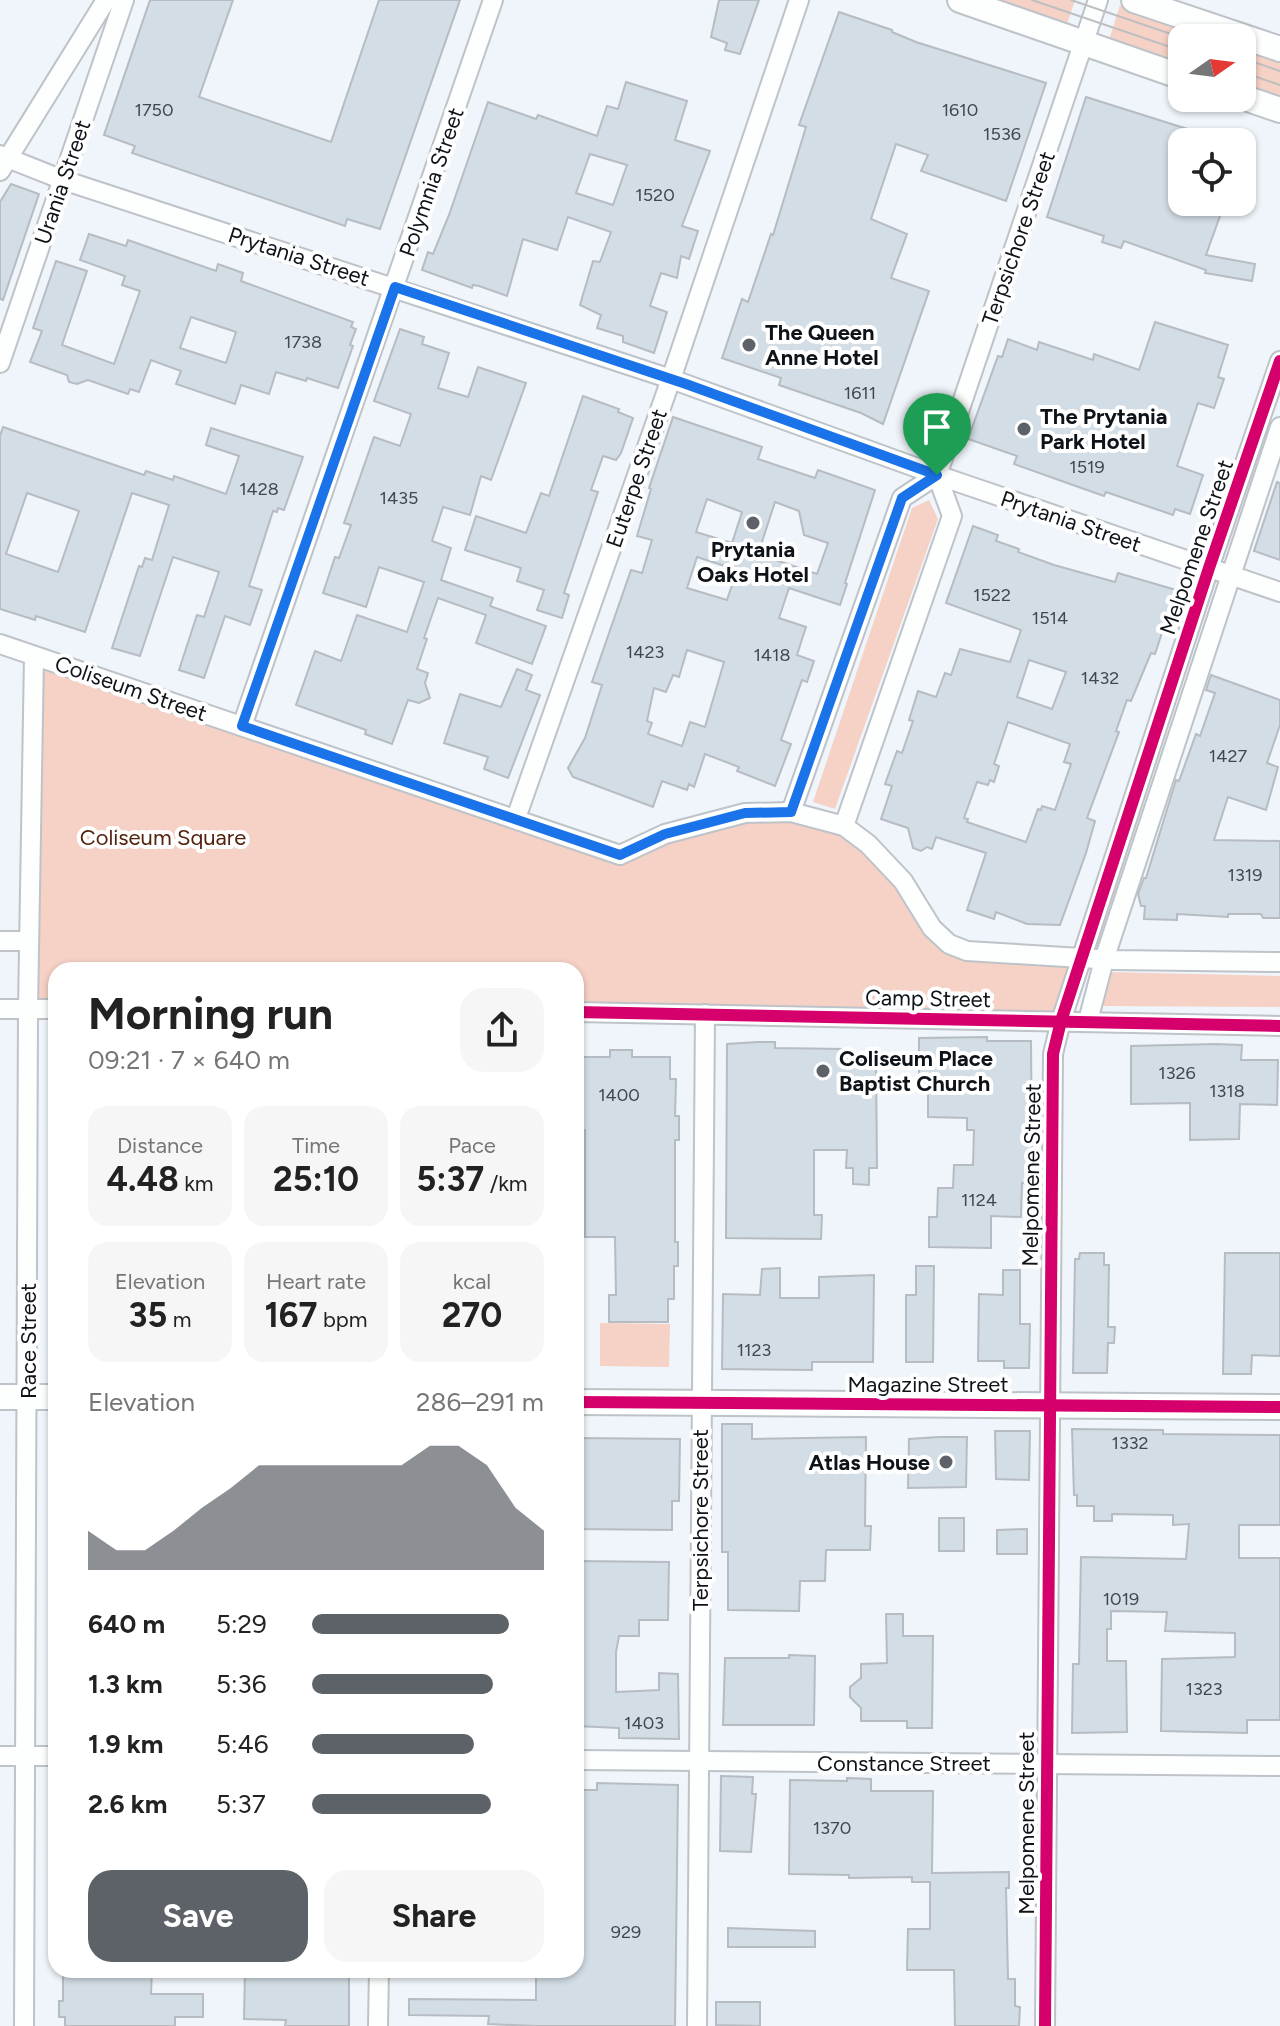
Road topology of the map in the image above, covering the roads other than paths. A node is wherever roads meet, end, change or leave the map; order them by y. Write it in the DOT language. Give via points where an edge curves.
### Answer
graph roads {
  1 [pos="106,0"];
  2 [pos="124,0"];
  3 [pos="493,0"];
  4 [pos="799,0"];
  5 [pos="960,0"];
  6 [pos="1098,0"];
  7 [pos="1134,0"];
  8 [pos="1084,43"];
  9 [pos="1280,49"];
  10 [pos="1168,72"];
  11 [pos="1256,102"];
  12 [pos="1280,110"];
  13 [pos="2,162"];
  14 [pos="63,180"];
  15 [pos="395,287"];
  16 [pos="1280,361"];
  17 [pos="0,363"];
  18 [pos="671,379"];
  19 [pos="1280,427"];
  20 [pos="937,475"];
  21 [pos="1209,568"];
  22 [pos="1230,574"];
  23 [pos="1280,592"];
  24 [pos="0,644"];
  25 [pos="34,656"];
  26 [pos="242,726"];
  27 [pos="791,812"];
  28 [pos="516,818"];
  29 [pos="844,826"];
  30 [pos="0,941"];
  31 [pos="29,941"];
  32 [pos="1081,958"];
  33 [pos="1104,960"];
  34 [pos="1280,962"];
  35 [pos="0,1009"];
  36 [pos="28,1009"];
  37 [pos="48,1009"];
  38 [pos="584,1012"];
  39 [pos="705,1014"];
  40 [pos="1061,1021"];
  41 [pos="1088,1021"];
  42 [pos="1280,1026"];
  43 [pos="0,1397"];
  44 [pos="28,1397"];
  45 [pos="48,1397"];
  46 [pos="584,1402"];
  47 [pos="701,1403"];
  48 [pos="1048,1405"];
  49 [pos="1280,1407"];
  50 [pos="0,1756"];
  51 [pos="26,1756"];
  52 [pos="48,1756"];
  53 [pos="584,1760"];
  54 [pos="699,1761"];
  55 [pos="1046,1764"];
  56 [pos="1280,1766"];
  57 [pos="379,1978"];
  58 [pos="24,2026"];
  59 [pos="378,2026"];
  60 [pos="697,2026"];
  61 [pos="1045,2026"];
  1 -- 13 [label="street"];
  2 -- 14 [label="street, Urania Street"];
  3 -- 15 [label="street, Polymnia Street"];
  4 -- 18 [label="street, Euterpe Street"];
  5 -- 8 [label="street"];
  6 -- 8 [label="street, Terpsichore Street"];
  7 -- 9 [label="street"];
  8 -- 10 [label="street"];
  8 -- 20 [label="street, Terpsichore Street"];
  11 -- 12 [label="street"];
  13 -- 14 [label="street, Prytania Street"];
  14 -- 15 [label="street, Prytania Street"];
  14 -- 17 [label="street, Urania Street"];
  15 -- 18 [label="street, Prytania Street"];
  15 -- 26 [label="street, Polymnia Street"];
  16 -- 21 [label="street, Melpomene Street"];
  18 -- 20 [label="street, Prytania Street"];
  18 -- 28 [label="street, Euterpe Street"];
  19 -- 22 [label="street, Melpomene Street"];
  20 -- 21 [label="street, Prytania Street"];
  20 -- 27 [label="street" via="902,498"];
  20 -- 29 [label="street" via="952,516"];
  21 -- 22 [label="street, Prytania Street"];
  21 -- 32 [label="street, Melpomene Street"];
  22 -- 23 [label="street, Prytania Street"];
  22 -- 33 [label="street, Melpomene Street"];
  24 -- 25 [label="street, Coliseum Street"];
  25 -- 26 [label="street, Coliseum Street"];
  25 -- 31 [label="street, Race Street"];
  26 -- 28 [label="street, Coliseum Street"];
  27 -- 28 [label="street, Coliseum Street" via="745,813 665,834 620,855"];
  27 -- 29 [label="street, Coliseum Street"];
  29 -- 32 [label="street, Coliseum Street" via="903,881 932,928 949,944 967,951"];
  30 -- 31 [label="street"];
  31 -- 36 [label="street, Race Street"];
  32 -- 33 [label="street, Coliseum Street"];
  32 -- 40 [label="street, Melpomene Street"];
  33 -- 34 [label="street, Coliseum Street"];
  33 -- 41 [label="street, Melpomene Street"];
  35 -- 36 [label="street"];
  36 -- 37 [label="street"];
  36 -- 44 [label="street, Race Street"];
  38 -- 39 [label="street, Camp Street"];
  39 -- 40 [label="street, Camp Street"];
  39 -- 47 [label="street, Terpsichore Street"];
  40 -- 41 [label="street, Camp Street"];
  40 -- 48 [label="street, Melpomene Street" via="1053,1054"];
  41 -- 42 [label="street, Camp Street"];
  43 -- 44 [label="street"];
  44 -- 45 [label="street"];
  44 -- 51 [label="street, Race Street"];
  46 -- 47 [label="street, Magazine Street"];
  47 -- 48 [label="street, Magazine Street"];
  47 -- 54 [label="street, Terpsichore Street"];
  48 -- 49 [label="street, Magazine Street"];
  48 -- 55 [label="street, Melpomene Street"];
  50 -- 51 [label="street"];
  51 -- 52 [label="street"];
  51 -- 58 [label="street, Race Street"];
  53 -- 54 [label="street, Constance Street"];
  54 -- 55 [label="street, Constance Street"];
  54 -- 60 [label="street, Terpsichore Street"];
  55 -- 56 [label="street, Constance Street"];
  55 -- 61 [label="street, Melpomene Street"];
  57 -- 59 [label="street"];
}
